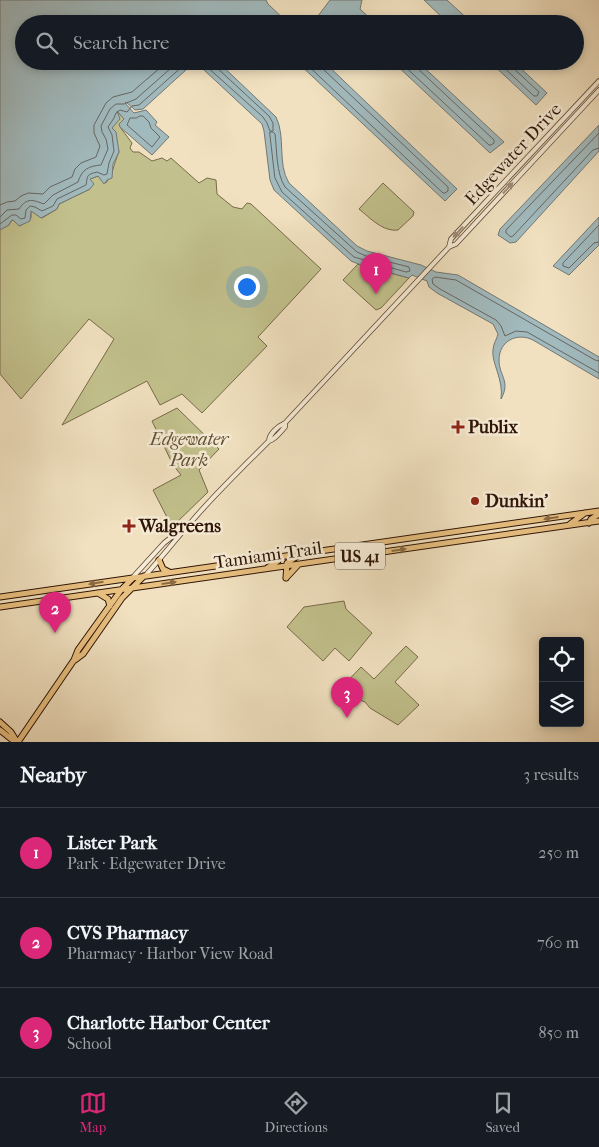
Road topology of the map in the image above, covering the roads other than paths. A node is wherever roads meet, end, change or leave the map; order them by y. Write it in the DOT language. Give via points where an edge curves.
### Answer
graph roads {
  1 [pos="599,81"];
  2 [pos="599,90"];
  3 [pos="449,246"];
  4 [pos="599,512"];
  5 [pos="586,513"];
  6 [pos="193,520"];
  7 [pos="599,522"];
  8 [pos="589,523"];
  9 [pos="566,526"];
  10 [pos="302,554"];
  11 [pos="280,557"];
  12 [pos="159,560"];
  13 [pos="298,565"];
  14 [pos="286,566"];
  15 [pos="265,569"];
  16 [pos="170,572"];
  17 [pos="145,576"];
  18 [pos="133,577"];
  19 [pos="130,589"];
  20 [pos="121,590"];
  21 [pos="98,593"];
  22 [pos="3,597"];
  23 [pos="0,602"];
  24 [pos="43,602"];
  25 [pos="110,606"];
  26 [pos="0,607"];
  27 [pos="55,614"];
  28 [pos="74,660"];
  29 [pos="0,722"];
  30 [pos="0,730"];
  31 [pos="17,742"];
  1 -- 3 [label="street, Edgewater Drive, one-way" via="451,239"];
  3 -- 2 [label="street, Edgewater Drive, one-way" via="456,244"];
  3 -- 6 [label="street, Edgewater Drive"];
  4 -- 5 [label="main road, Tamiami Trail / US 41"];
  4 -- 8 [label="main road"];
  5 -- 9 [label="main road"];
  5 -- 10 [label="main road, Tamiami Trail / US 41, one-way"];
  6 -- 12 [label="street, Edgewater Drive"];
  6 -- 18 [label="street, Edgewater Drive" via="164,543"];
  7 -- 8 [label="main road, Tamiami Trail / US 41"];
  8 -- 9 [label="main road, Tamiami Trail / US 41"];
  13 -- 9 [label="main road, Tamiami Trail / US 41, one-way"];
  10 -- 11 [label="main road, Tamiami Trail / US 41"];
  10 -- 14 [label="main road"];
  11 -- 15 [label="main road"];
  11 -- 16 [label="main road, Tamiami Trail / US 41"];
  12 -- 16 [label="main road" via="162,569"];
  12 -- 17 [label="street, Edgewater Drive"];
  13 -- 14 [label="main road, Tamiami Trail / US 41"];
  13 -- 14 [label="main road" via="286,578"];
  14 -- 15 [label="main road, Tamiami Trail / US 41"];
  19 -- 15 [label="main road, Tamiami Trail / US 41, one-way"];
  16 -- 17 [label="main road, Tamiami Trail / US 41"];
  17 -- 18 [label="main road, Tamiami Trail / US 41"];
  17 -- 19 [label="main road"];
  18 -- 20 [label="main road"];
  18 -- 22 [label="main road, Tamiami Trail / US 41, one-way"];
  19 -- 20 [label="main road, Tamiami Trail / US 41"];
  19 -- 28 [label="main road" via="83,654"];
  20 -- 21 [label="main road, Tamiami Trail / US 41"];
  20 -- 25 [label="main road"];
  21 -- 24 [label="main road, Tamiami Trail / US 41"];
  21 -- 25 [label="main road" via="108,599"];
  22 -- 23 [label="main road"];
  24 -- 26 [label="main road, Tamiami Trail / US 41"];
  24 -- 27 [label="main road" via="55,608"];
  25 -- 28 [label="main road"];
  28 -- 31 [label="main road"];
  29 -- 31 [label="main road"];
  30 -- 31 [label="main road"];
}
